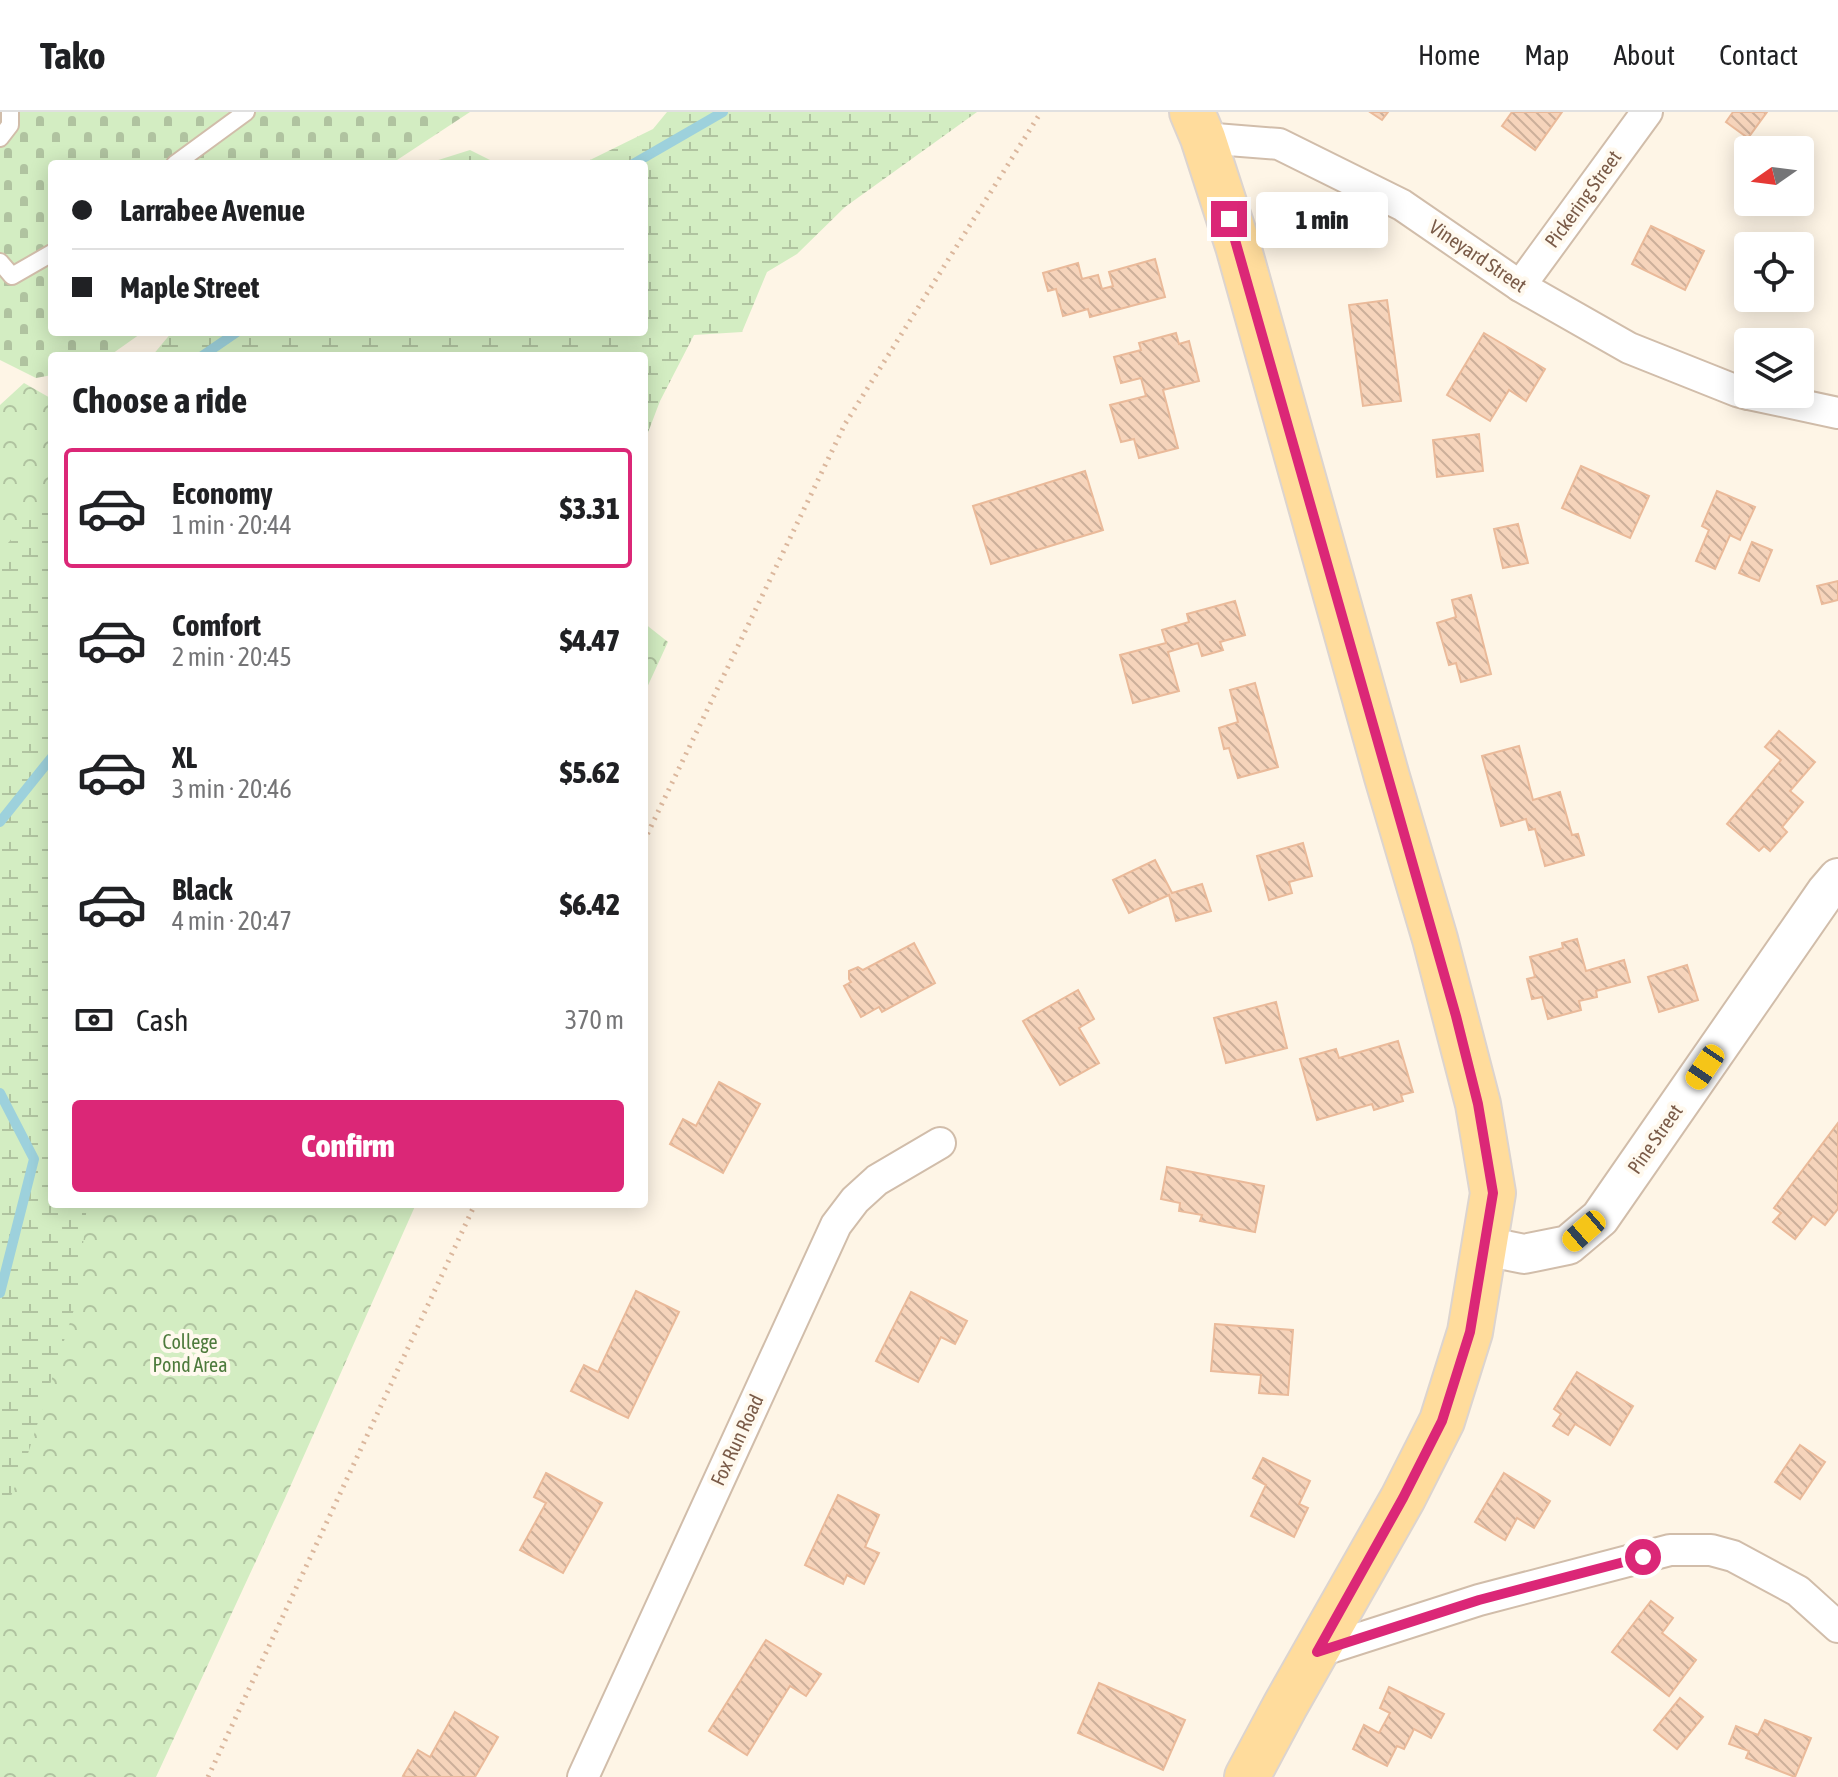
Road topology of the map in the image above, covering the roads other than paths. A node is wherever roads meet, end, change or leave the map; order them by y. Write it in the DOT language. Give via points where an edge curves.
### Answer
graph roads {
  1 [pos="10,112"];
  2 [pos="246,112"];
  3 [pos="1647,112"];
  4 [pos="1198,125"];
  5 [pos="0,138"];
  6 [pos="180,160"];
  7 [pos="48,255"];
  8 [pos="0,262"];
  9 [pos="1520,286"];
  10 [pos="1734,390"];
  11 [pos="1814,408"];
  12 [pos="1838,413"];
  13 [pos="1838,878"];
  14 [pos="940,1143"];
  15 [pos="1485,1246"];
  16 [pos="1838,1627"];
  17 [pos="1317,1652"];
  18 [pos="583,1777"];
  19 [pos="1247,1777"];
  1 -- 5 [label="lane" via="10,125"];
  2 -- 6 [label="lane"];
  3 -- 9 [label="street, Pickering Street"];
  4 -- 9 [label="street, Vineyard Street" via="1279,144 1402,205"];
  4 -- 15 [label="main road" via="1242,260 1478,1104 1493,1193"];
  7 -- 8 [label="lane" via="12,276"];
  9 -- 10 [label="street, Vineyard Street" via="1629,348"];
  11 -- 12 [label="street, Vineyard Street"];
  13 -- 15 [label="street, Pine Street" via="1600,1218 1568,1245 1524,1254"];
  14 -- 18 [label="street, Fox Run Road" via="877,1180 836,1225"];
  15 -- 17 [label="main road" via="1470,1332 1442,1421"];
  16 -- 17 [label="street" via="1798,1591 1733,1556 1670,1550 1479,1600"];
  17 -- 19 [label="main road"];
}
